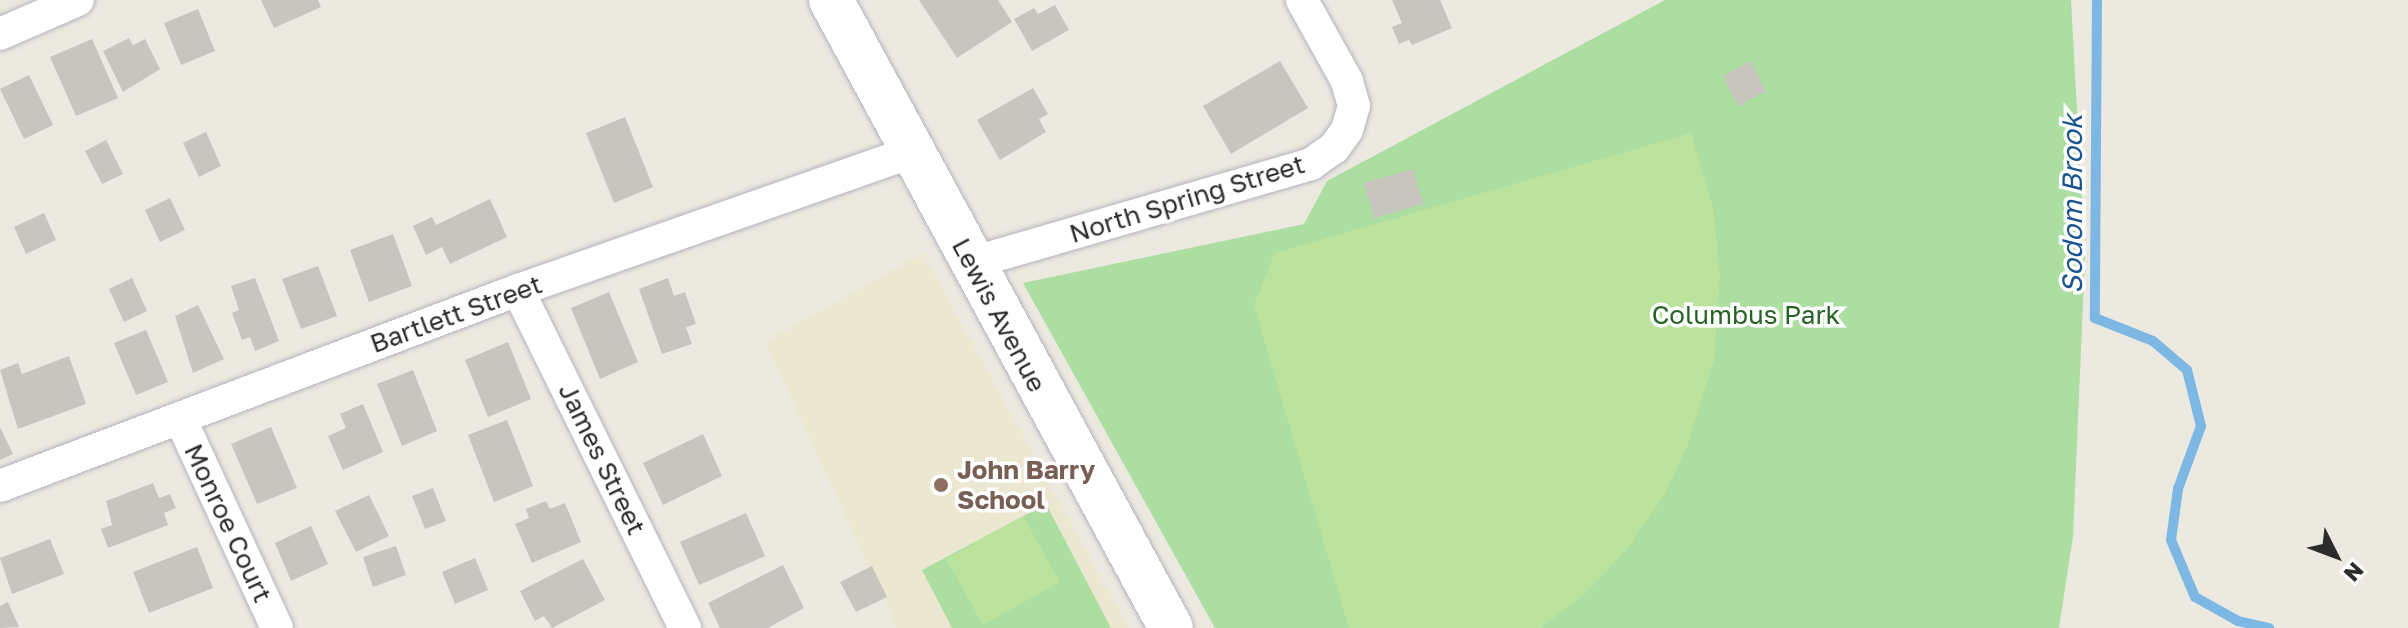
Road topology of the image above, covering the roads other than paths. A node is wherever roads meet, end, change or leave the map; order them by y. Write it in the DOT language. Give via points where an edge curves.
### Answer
graph roads {
  1 [pos="78,0"];
  2 [pos="831,0"];
  3 [pos="1302,0"];
  4 [pos="0,34"];
  5 [pos="914,151"];
  6 [pos="971,263"];
  7 [pos="518,290"];
  8 [pos="180,418"];
  9 [pos="0,486"];
  10 [pos="277,628"];
  11 [pos="685,628"];
  12 [pos="1171,628"];
  1 -- 4 [label="street"];
  2 -- 5 [label="main road, Lewis Avenue"];
  3 -- 6 [label="street, North Spring Street" via="1347,81 1354,106 1334,148 1311,164"];
  5 -- 6 [label="main road, Lewis Avenue"];
  5 -- 7 [label="street, Bartlett Street"];
  6 -- 12 [label="main road, Lewis Avenue"];
  7 -- 8 [label="street, Bartlett Street"];
  7 -- 11 [label="street, James Street"];
  8 -- 9 [label="street, Bartlett Street"];
  8 -- 10 [label="street, Monroe Court"];
}
